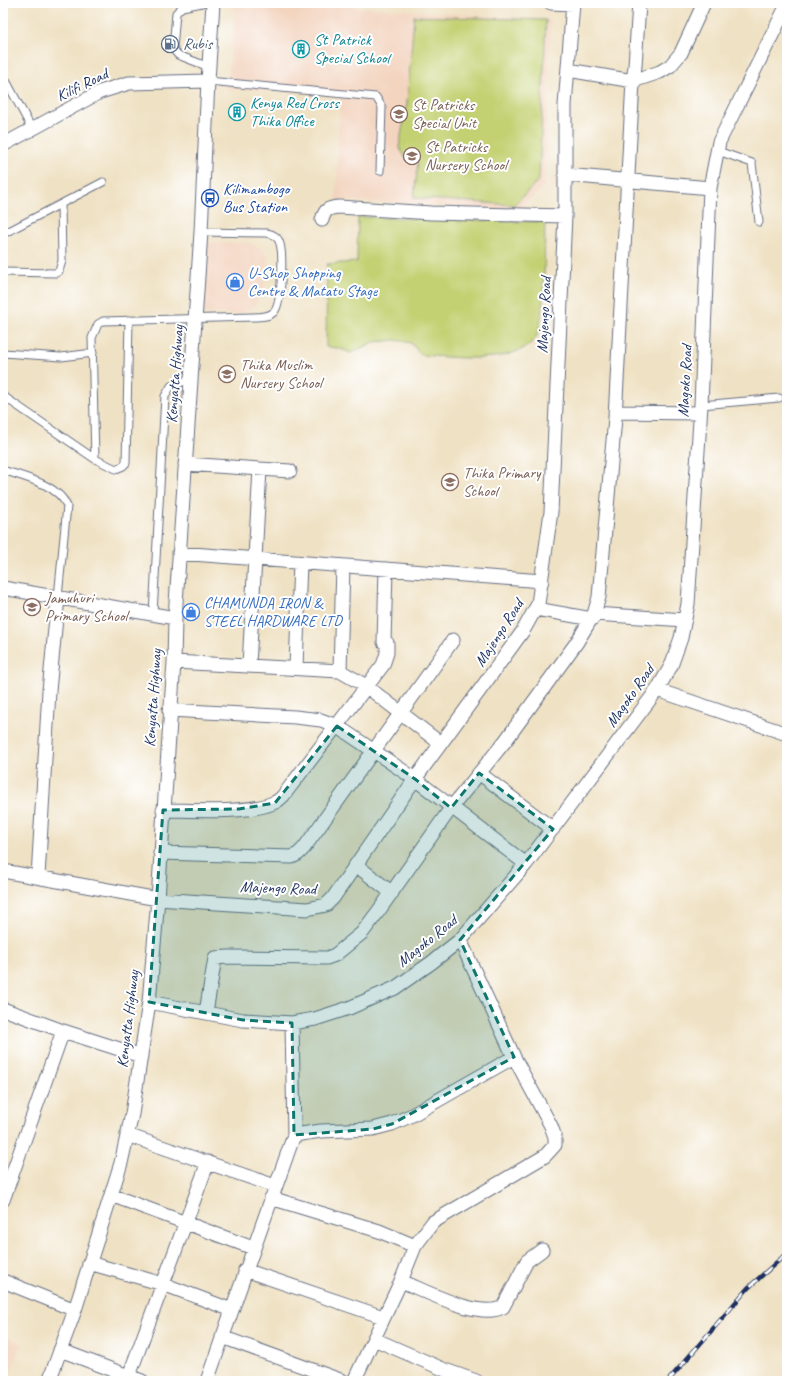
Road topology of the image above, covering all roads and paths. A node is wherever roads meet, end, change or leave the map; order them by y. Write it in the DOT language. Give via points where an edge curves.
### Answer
graph roads {
  1 [pos="202,3"];
  2 [pos="214,3"];
  3 [pos="551,3"];
  4 [pos="573,3"];
  5 [pos="639,3"];
  6 [pos="704,3"];
  7 [pos="787,5"];
  8 [pos="209,68"];
  9 [pos="568,70"];
  10 [pos="3,75"];
  11 [pos="633,80"];
  12 [pos="208,81"];
  13 [pos="32,129"];
  14 [pos="3,145"];
  15 [pos="718,151"];
  16 [pos="380,171"];
  17 [pos="566,175"];
  18 [pos="103,182"];
  19 [pos="628,182"];
  20 [pos="710,188"];
  21 [pos="61,204"];
  22 [pos="565,216"];
  23 [pos="322,220"];
  24 [pos="759,222"];
  25 [pos="201,232"];
  26 [pos="3,234"];
  27 [pos="3,272"];
  28 [pos="196,319"];
  29 [pos="129,320"];
  30 [pos="3,353"];
  31 [pos="93,353"];
  32 [pos="191,379"];
  33 [pos="3,396"];
  34 [pos="779,398"];
  35 [pos="701,409"];
  36 [pos="615,412"];
  37 [pos="95,459"];
  38 [pos="185,464"];
  39 [pos="260,469"];
  40 [pos="3,470"];
  41 [pos="290,471"];
  42 [pos="179,553"];
  43 [pos="254,559"];
  44 [pos="300,563"];
  45 [pos="343,566"];
  46 [pos="386,570"];
  47 [pos="542,581"];
  48 [pos="3,588"];
  49 [pos="58,597"];
  50 [pos="536,609"];
  51 [pos="153,614"];
  52 [pos="593,617"];
  53 [pos="175,618"];
  54 [pos="685,620"];
  55 [pos="453,640"];
  56 [pos="174,662"];
  57 [pos="249,665"];
  58 [pos="296,668"];
  59 [pos="340,671"];
  60 [pos="366,686"];
  61 [pos="657,690"];
  62 [pos="169,710"];
  63 [pos="401,713"];
  64 [pos="337,726"];
  65 [pos="787,734"];
  66 [pos="440,744"];
  67 [pos="374,752"];
  68 [pos="479,773"];
  69 [pos="415,779"];
  70 [pos="451,808"];
  71 [pos="163,810"];
  72 [pos="553,829"];
  73 [pos="160,854"];
  74 [pos="526,864"];
  75 [pos="356,865"];
  76 [pos="3,871"];
  77 [pos="38,877"];
  78 [pos="392,893"];
  79 [pos="158,899"];
  80 [pos="460,940"];
  81 [pos="149,1002"];
  82 [pos="4,1011"];
  83 [pos="206,1012"];
  84 [pos="292,1023"];
  85 [pos="63,1031"];
  86 [pos="140,1056"];
  87 [pos="514,1057"];
  88 [pos="127,1135"];
  89 [pos="294,1135"];
  90 [pos="208,1162"];
  91 [pos="273,1192"];
  92 [pos="111,1196"];
  93 [pos="3,1200"];
  94 [pos="186,1222"];
  95 [pos="415,1246"];
  96 [pos="254,1248"];
  97 [pos="542,1250"];
  98 [pos="89,1263"];
  99 [pos="246,1270"];
  100 [pos="3,1281"];
  101 [pos="401,1281"];
  102 [pos="163,1284"];
  103 [pos="75,1310"];
  104 [pos="232,1310"];
  105 [pos="383,1317"];
  106 [pos="222,1337"];
  107 [pos="374,1339"];
  108 [pos="60,1350"];
  109 [pos="129,1376"];
  110 [pos="48,1381"];
  111 [pos="142,1381"];
  112 [pos="207,1381"];
  113 [pos="343,1381"];
  114 [pos="354,1381"];
  115 [pos="476,1381"];
  1 -- 8 [label="lane" via="182,7 176,13 173,49 178,55"];
  2 -- 8 [label="street, Kenyatta Highway"];
  3 -- 4 [label="street"];
  4 -- 9 [label="street, Majengo Road"];
  5 -- 11 [label="street"];
  6 -- 11 [label="street" via="681,53 670,66 660,72"];
  7 -- 15 [label="street, Magoko Road" via="731,115 719,142"];
  8 -- 12 [label="street, Kenyatta Highway"];
  9 -- 11 [label="street"];
  9 -- 17 [label="street, Majengo Road" via="565,105"];
  10 -- 13 [label="lane"];
  11 -- 19 [label="street"];
  12 -- 13 [label="street, Kilifi Road" via="129,83 115,86"];
  12 -- 16 [label="lane" via="376,97 382,107"];
  12 -- 25 [label="street, Kenyatta Highway"];
  13 -- 14 [label="street, Kilifi Road"];
  15 -- 20 [label="street, Magoko Road"];
  15 -- 24 [label="lane" via="752,163"];
  17 -- 19 [label="street"];
  17 -- 22 [label="street, Majengo Road"];
  18 -- 21 [label="lane"];
  19 -- 20 [label="street"];
  19 -- 36 [label="street"];
  20 -- 35 [label="street, Magoko Road"];
  21 -- 26 [label="lane"];
  21 -- 27 [label="lane" via="62,261 59,272"];
  22 -- 23 [label="street" via="430,213 339,207 327,208"];
  22 -- 47 [label="street, Majengo Road" via="551,512"];
  25 -- 28 [label="street, Kenyatta Highway"];
  25 -- 28 [label="lane" via="274,235 279,241 282,256 280,297 275,311 269,316"];
  28 -- 29 [label="lane"];
  28 -- 32 [label="street, Kenyatta Highway"];
  29 -- 31 [label="lane" via="103,320 98,324 92,338"];
  29 -- 37 [label="lane" via="126,463 116,469"];
  30 -- 31 [label="lane" via="61,357"];
  31 -- 37 [label="lane"];
  32 -- 38 [label="street, Kenyatta Highway"];
  32 -- 51 [label="lane" via="171,386 165,396"];
  33 -- 37 [label="lane"];
  34 -- 35 [label="lane"];
  35 -- 36 [label="street"];
  35 -- 54 [label="street, Magoko Road"];
  36 -- 52 [label="street" via="599,597"];
  38 -- 39 [label="street"];
  38 -- 42 [label="street, Kenyatta Highway"];
  39 -- 41 [label="street"];
  39 -- 43 [label="street"];
  40 -- 49 [label="lane" via="50,488 67,506"];
  42 -- 43 [label="street"];
  42 -- 53 [label="street, Kenyatta Highway"];
  43 -- 44 [label="street"];
  43 -- 57 [label="street"];
  44 -- 45 [label="street"];
  44 -- 58 [label="street"];
  45 -- 46 [label="street"];
  45 -- 59 [label="street"];
  46 -- 47 [label="street"];
  46 -- 60 [label="street" via="384,642 387,644 387,653 383,665"];
  47 -- 50 [label="street, Majengo Road"];
  48 -- 49 [label="street"];
  49 -- 51 [label="street"];
  49 -- 77 [label="street"];
  50 -- 52 [label="street"];
  50 -- 66 [label="street, Majengo Road" via="523,631"];
  51 -- 53 [label="street"];
  52 -- 54 [label="street"];
  52 -- 68 [label="street" via="557,670"];
  53 -- 56 [label="street, Kenyatta Highway"];
  54 -- 61 [label="street, Magoko Road" via="671,666"];
  55 -- 63 [label="street"];
  56 -- 57 [label="street"];
  56 -- 62 [label="street, Kenyatta Highway"];
  57 -- 58 [label="street"];
  58 -- 59 [label="street"];
  59 -- 60 [label="street"];
  60 -- 63 [label="street"];
  60 -- 64 [label="street"];
  61 -- 65 [label="street"];
  61 -- 72 [label="street, Magoko Road"];
  62 -- 64 [label="street" via="295,717 320,720"];
  62 -- 71 [label="street, Kenyatta Highway"];
  63 -- 66 [label="street"];
  63 -- 67 [label="street"];
  64 -- 67 [label="street"];
  64 -- 71 [label="street" via="275,803 239,809"];
  66 -- 69 [label="street, Majengo Road"];
  67 -- 69 [label="street"];
  67 -- 73 [label="street" via="304,848 292,857"];
  68 -- 70 [label="street"];
  68 -- 72 [label="street"];
  69 -- 70 [label="street"];
  69 -- 75 [label="street, Majengo Road"];
  70 -- 74 [label="street"];
  70 -- 78 [label="street"];
  71 -- 73 [label="street, Kenyatta Highway"];
  72 -- 74 [label="street, Magoko Road"];
  73 -- 79 [label="street, Kenyatta Highway"];
  74 -- 80 [label="street, Magoko Road"];
  75 -- 78 [label="street"];
  75 -- 79 [label="street, Majengo Road" via="333,898 319,908"];
  76 -- 77 [label="street, Majengo Road"];
  77 -- 79 [label="street, Majengo Road"];
  78 -- 83 [label="street" via="362,933 335,955 327,958 215,958"];
  79 -- 81 [label="street, Kenyatta Highway"];
  80 -- 84 [label="street, Magoko Road" via="395,988 349,1008"];
  80 -- 87 [label="street"];
  81 -- 83 [label="street, Magoko Road"];
  81 -- 86 [label="street, Kenyatta Highway"];
  82 -- 85 [label="street"];
  83 -- 84 [label="street, Magoko Road" via="243,1020"];
  84 -- 89 [label="street"];
  85 -- 86 [label="street"];
  85 -- 93 [label="street"];
  86 -- 88 [label="street, Kenyatta Highway"];
  87 -- 89 [label="street" via="392,1124 373,1129"];
  87 -- 95 [label="street" via="551,1126 555,1145 545,1156 433,1222"];
  88 -- 90 [label="street"];
  88 -- 92 [label="street, Kenyatta Highway"];
  89 -- 91 [label="street"];
  90 -- 91 [label="street"];
  90 -- 94 [label="street"];
  91 -- 95 [label="street"];
  91 -- 96 [label="street"];
  92 -- 94 [label="street"];
  92 -- 98 [label="street, Kenyatta Highway"];
  94 -- 96 [label="street"];
  94 -- 102 [label="street"];
  95 -- 101 [label="street"];
  96 -- 99 [label="street"];
  97 -- 101 [label="street" via="527,1260 503,1307 496,1311 483,1311 459,1305"];
  98 -- 102 [label="street"];
  98 -- 103 [label="street, Kenyatta Highway"];
  99 -- 104 [label="street"];
  99 -- 105 [label="street"];
  100 -- 103 [label="street"];
  101 -- 105 [label="street"];
  102 -- 104 [label="street"];
  102 -- 109 [label="street"];
  103 -- 108 [label="street, Kenyatta Highway"];
  104 -- 106 [label="street"];
  105 -- 107 [label="street"];
  106 -- 112 [label="street"];
  106 -- 113 [label="street"];
  107 -- 114 [label="street"];
  107 -- 115 [label="street"];
  108 -- 109 [label="street"];
  108 -- 110 [label="street, Kenyatta Highway"];
  109 -- 111 [label="street"];
}
